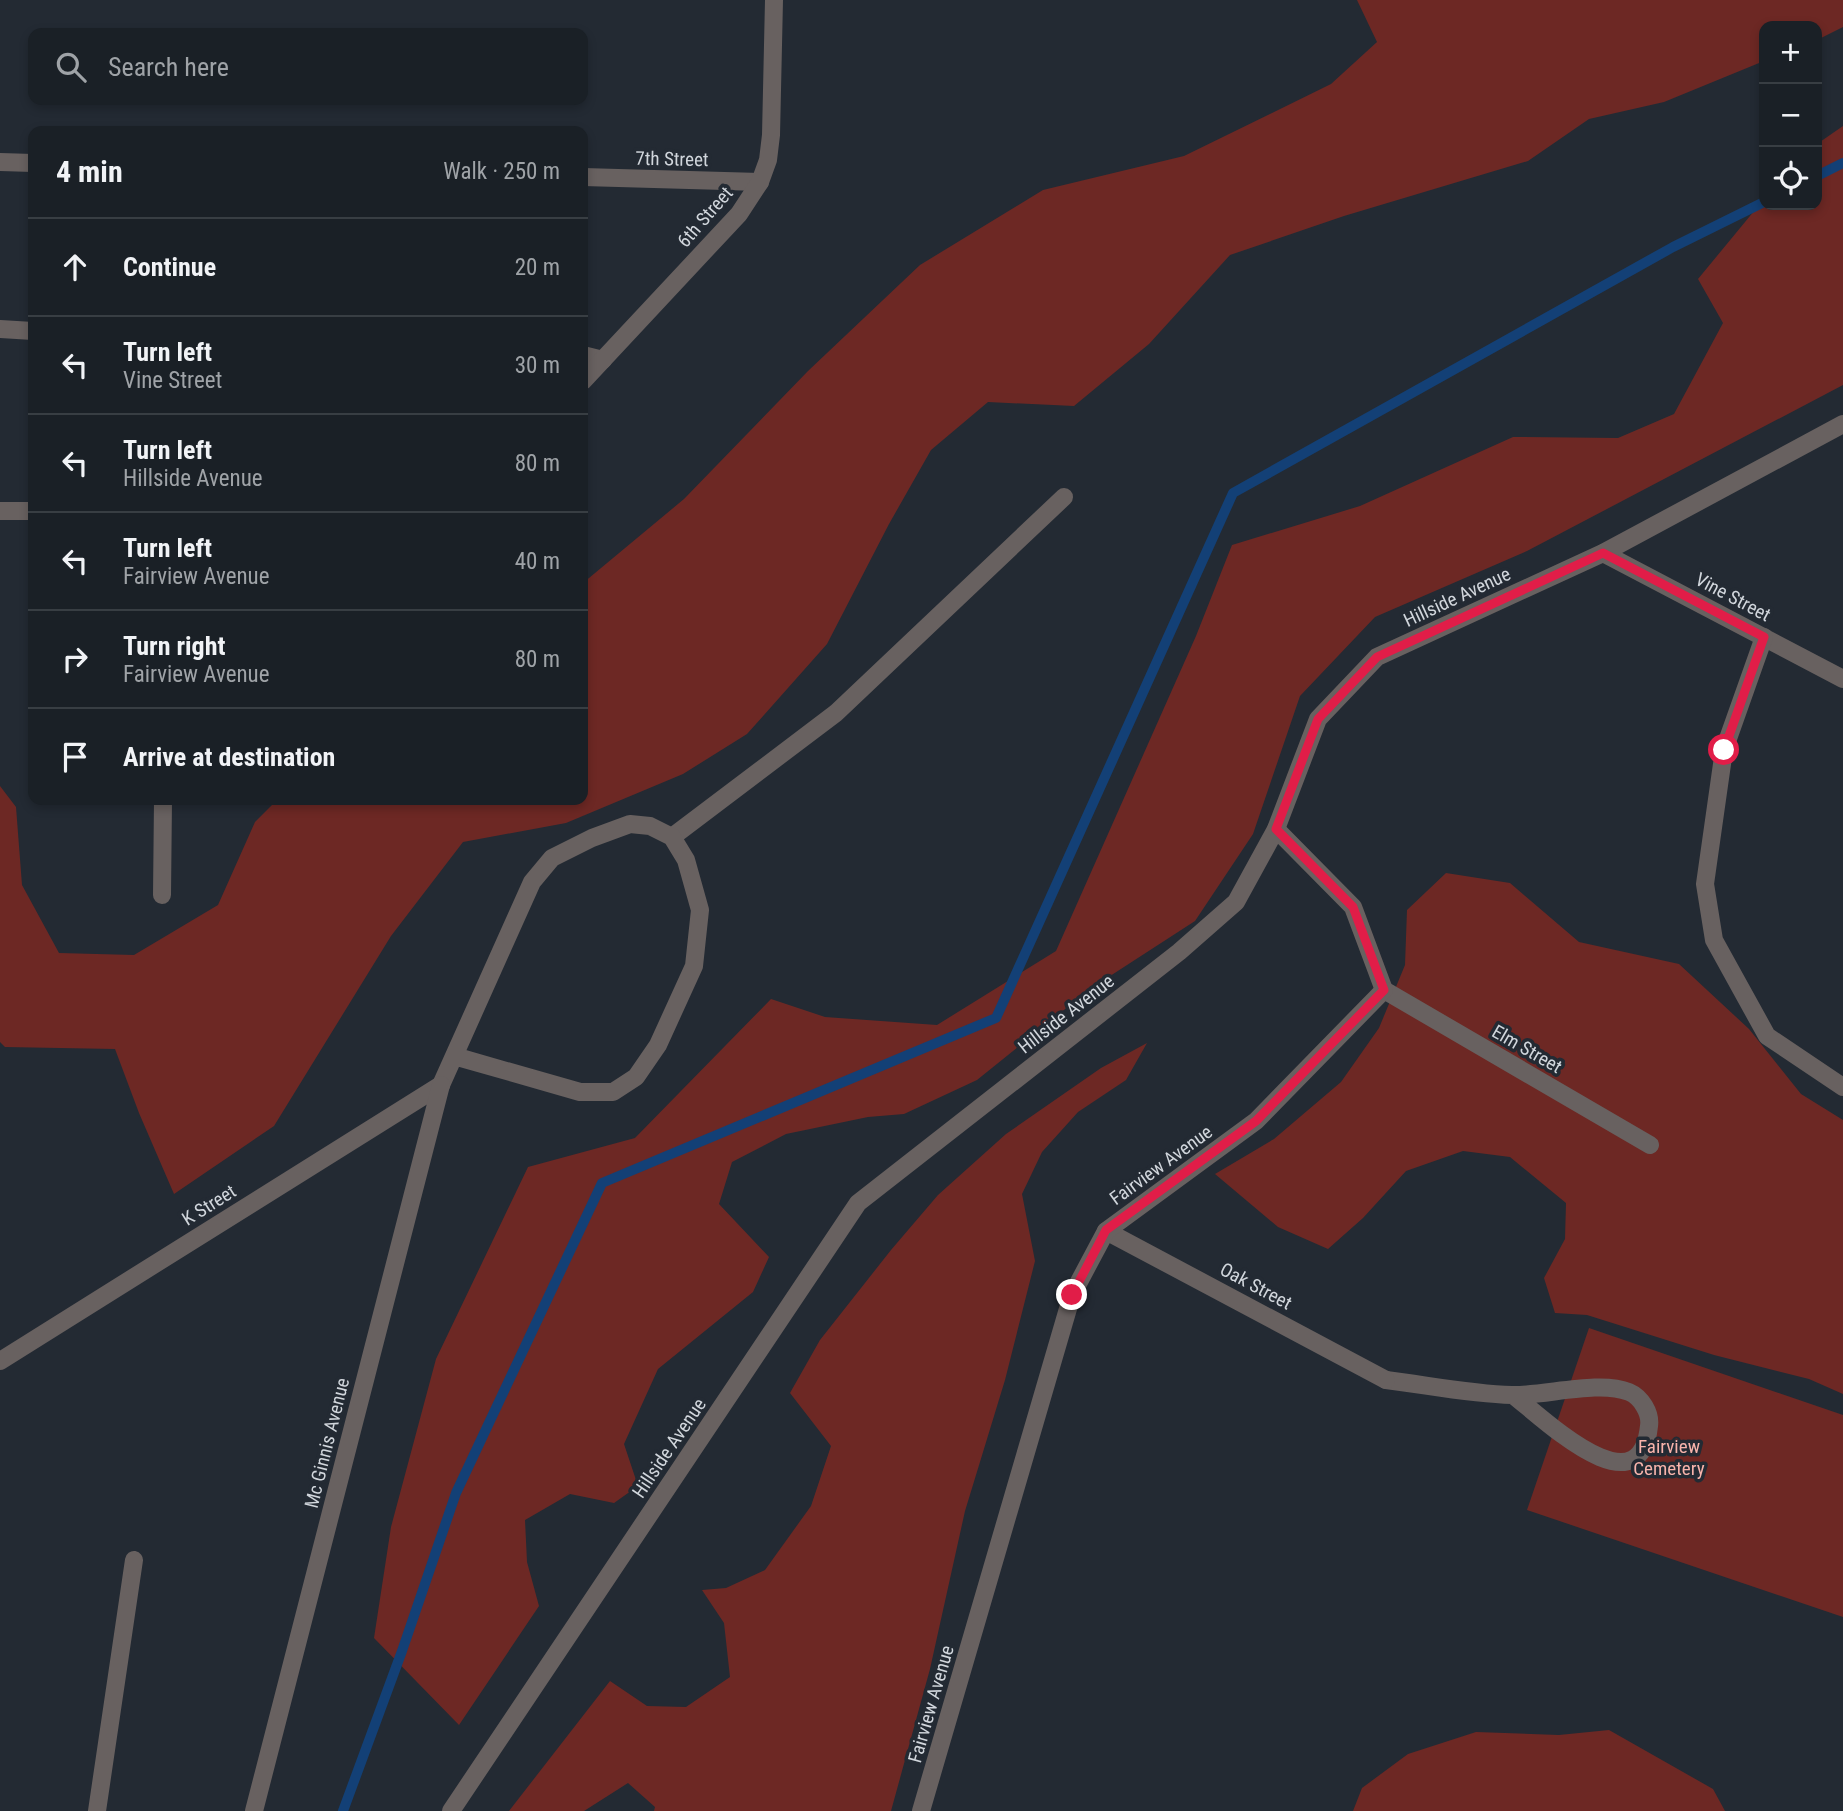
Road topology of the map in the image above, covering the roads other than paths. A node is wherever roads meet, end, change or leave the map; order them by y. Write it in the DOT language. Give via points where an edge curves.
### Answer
graph roads {
  1 [pos="774,0"];
  2 [pos="0,162"];
  3 [pos="28,163"];
  4 [pos="588,177"];
  5 [pos="760,182"];
  6 [pos="0,329"];
  7 [pos="28,331"];
  8 [pos="588,356"];
  9 [pos="603,360"];
  10 [pos="588,376"];
  11 [pos="1843,424"];
  12 [pos="1064,497"];
  13 [pos="0,511"];
  14 [pos="28,511"];
  15 [pos="1603,553"];
  16 [pos="1764,637"];
  17 [pos="1843,679"];
  18 [pos="163,805"];
  19 [pos="1276,829"];
  20 [pos="672,837"];
  21 [pos="162,895"];
  22 [pos="1384,990"];
  23 [pos="454,1056"];
  24 [pos="441,1085"];
  25 [pos="1843,1087"];
  26 [pos="1650,1145"];
  27 [pos="1106,1230"];
  28 [pos="0,1361"];
  29 [pos="1513,1395"];
  30 [pos="135,1560"];
  31 [pos="97,1811"];
  32 [pos="254,1811"];
  33 [pos="451,1811"];
  34 [pos="921,1811"];
  1 -- 5 [label="street, 6th Street" via="771,135"];
  2 -- 3 [label="street"];
  4 -- 5 [label="street, 7th Street"];
  5 -- 9 [label="street, 6th Street" via="740,214"];
  6 -- 7 [label="street"];
  8 -- 9 [label="street"];
  9 -- 10 [label="street, 6th Street"];
  11 -- 15 [label="street, Hillside Avenue"];
  12 -- 20 [label="street" via="836,713"];
  13 -- 14 [label="street"];
  15 -- 16 [label="street, Vine Street"];
  15 -- 19 [label="street, Hillside Avenue" via="1377,657 1318,719"];
  16 -- 17 [label="street, Vine Street"];
  16 -- 25 [label="street" via="1724,750 1704,884 1714,940 1768,1036"];
  18 -- 21 [label="street"];
  19 -- 22 [label="street" via="1353,907"];
  19 -- 33 [label="street, Hillside Avenue" via="1236,902 1179,952 858,1203"];
  20 -- 23 [label="street, Mc Ginnis Avenue" via="650,826 630,824 552,858 531,882"];
  20 -- 23 [label="street" via="686,860 700,910 694,966 658,1045 636,1077 613,1092 580,1092"];
  22 -- 26 [label="street, Elm Street"];
  22 -- 27 [label="street, Fairview Avenue" via="1256,1121"];
  23 -- 24 [label="street, Mc Ginnis Avenue"];
  24 -- 28 [label="street, K Street"];
  24 -- 32 [label="street, Mc Ginnis Avenue"];
  27 -- 29 [label="street, Oak Street" via="1386,1380"];
  27 -- 34 [label="street, Fairview Avenue" via="1072,1295"];
  29 -- 29 [label="street" via="1605,1388 1630,1392 1644,1404 1650,1420 1648,1437 1640,1453 1623,1463 1602,1460"];
  30 -- 31 [label="street"];
}
